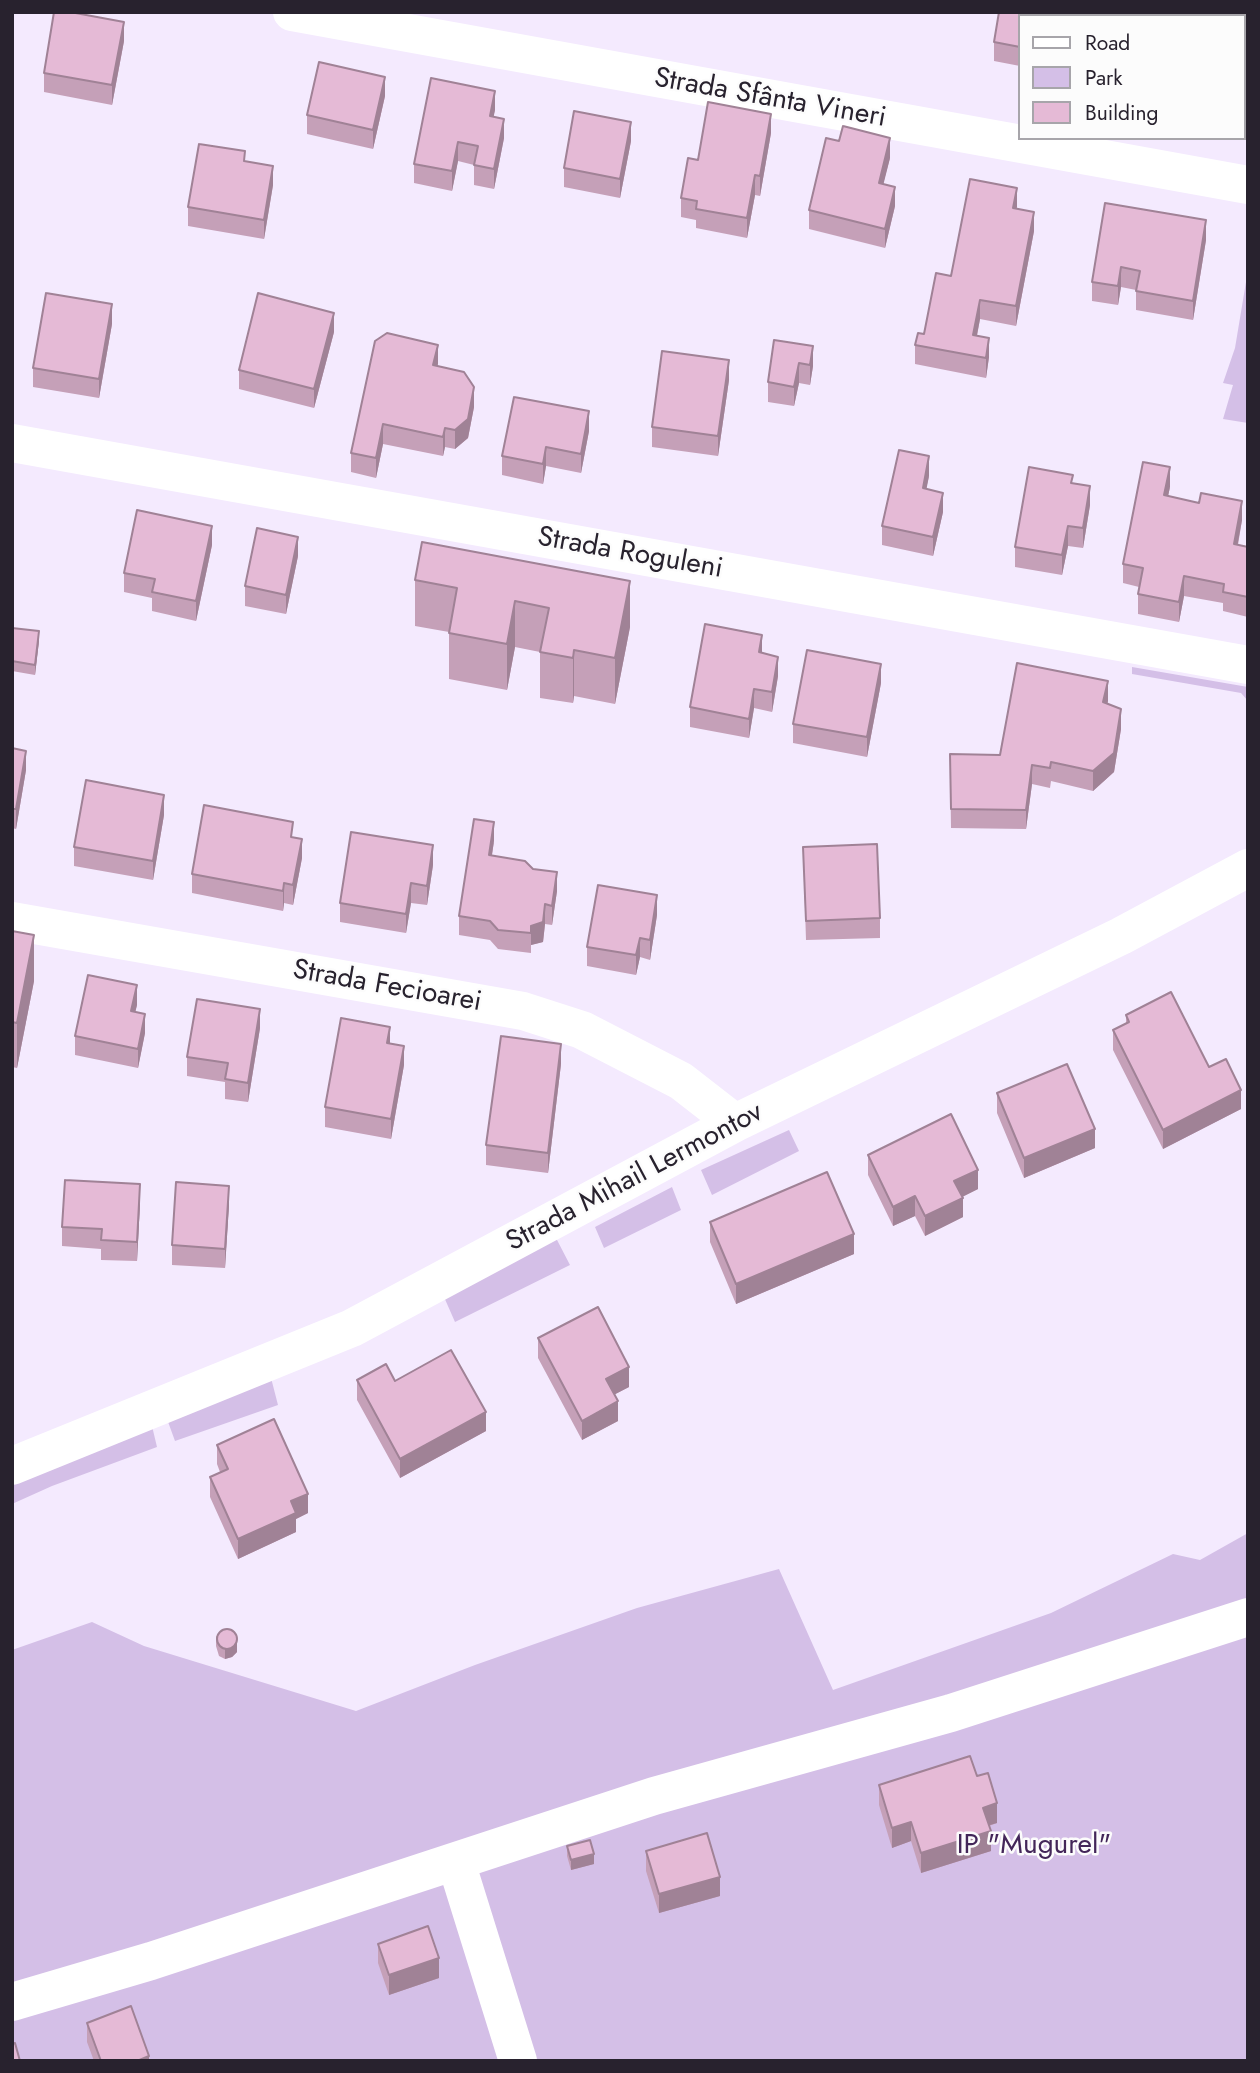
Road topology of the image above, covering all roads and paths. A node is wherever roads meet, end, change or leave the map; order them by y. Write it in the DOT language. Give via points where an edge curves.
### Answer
graph roads {
  1 [pos="292,12"];
  2 [pos="1248,185"];
  3 [pos="12,443"];
  4 [pos="1248,665"];
  5 [pos="1248,868"];
  6 [pos="12,921"];
  7 [pos="735,1123"];
  8 [pos="12,1465"];
  9 [pos="1248,1617"];
  10 [pos="456,1862"];
  11 [pos="12,2002"];
  12 [pos="518,2061"];
  1 -- 2 [label="street, Strada Sfânta Vineri"];
  3 -- 4 [label="street, Strada Roguleni"];
  5 -- 7 [label="street, Strada Mihail Lermontov" via="1121,936"];
  6 -- 7 [label="street, Strada Fecioarei" via="523,1011 582,1030 681,1081"];
  7 -- 8 [label="street, Strada Mihail Lermontov" via="352,1328"];
  9 -- 10 [label="street" via="951,1713 654,1796"];
  10 -- 11 [label="street"];
  10 -- 12 [label="street"];
}
